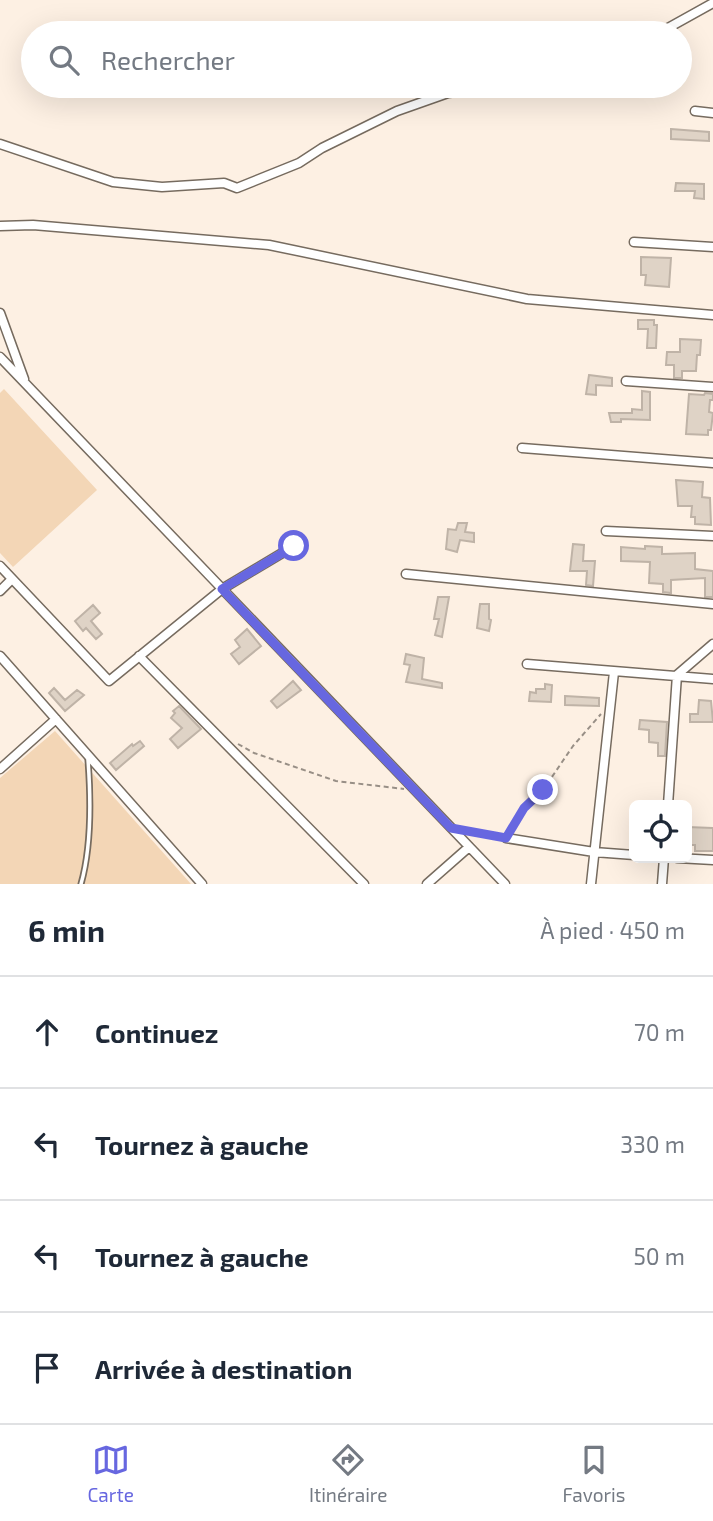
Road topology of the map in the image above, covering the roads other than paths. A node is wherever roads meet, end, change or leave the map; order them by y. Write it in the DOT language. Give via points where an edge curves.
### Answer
graph roads {
  1 [pos="713,3"];
  2 [pos="681,21"];
  3 [pos="434,98"];
  4 [pos="695,111"];
  5 [pos="713,113"];
  6 [pos="0,144"];
  7 [pos="0,226"];
  8 [pos="634,242"];
  9 [pos="713,247"];
  10 [pos="0,313"];
  11 [pos="713,315"];
  12 [pos="0,357"];
  13 [pos="626,381"];
  14 [pos="25,383"];
  15 [pos="713,387"];
  16 [pos="522,448"];
  17 [pos="713,463"];
  18 [pos="606,531"];
  19 [pos="713,536"];
  20 [pos="294,546"];
  21 [pos="0,566"];
  22 [pos="405,575"];
  23 [pos="12,579"];
  24 [pos="222,589"];
  25 [pos="0,591"];
  26 [pos="713,604"];
  27 [pos="713,644"];
  28 [pos="0,656"];
  29 [pos="139,656"];
  30 [pos="527,664"];
  31 [pos="614,672"];
  32 [pos="677,675"];
  33 [pos="713,679"];
  34 [pos="56,719"];
  35 [pos="88,754"];
  36 [pos="2,763"];
  37 [pos="668,800"];
  38 [pos="506,838"];
  39 [pos="469,847"];
  40 [pos="594,852"];
  41 [pos="629,855"];
  42 [pos="692,859"];
  43 [pos="713,860"];
  44 [pos="664,863"];
  45 [pos="81,884"];
  46 [pos="202,884"];
  47 [pos="364,884"];
  48 [pos="427,884"];
  49 [pos="505,884"];
  50 [pos="591,884"];
  51 [pos="662,884"];
  1 -- 2 [label="street"];
  3 -- 6 [label="street" via="237,188 224,183 162,187 113,183"];
  4 -- 5 [label="street"];
  7 -- 11 [label="street" via="269,245 527,299"];
  8 -- 9 [label="street"];
  10 -- 14 [label="street"];
  12 -- 14 [label="street"];
  13 -- 15 [label="street"];
  14 -- 24 [label="street"];
  16 -- 17 [label="street"];
  18 -- 19 [label="street"];
  20 -- 24 [label="street"];
  21 -- 23 [label="street"];
  22 -- 26 [label="street"];
  23 -- 25 [label="street"];
  23 -- 29 [label="street" via="109,681"];
  24 -- 29 [label="street"];
  24 -- 39 [label="street"];
  27 -- 32 [label="street"];
  28 -- 34 [label="street"];
  29 -- 47 [label="street"];
  30 -- 31 [label="street"];
  31 -- 32 [label="street"];
  31 -- 40 [label="street"];
  32 -- 33 [label="street"];
  32 -- 37 [label="street"];
  34 -- 35 [label="street"];
  34 -- 36 [label="street"];
  35 -- 45 [label="lane" via="91,802"];
  35 -- 46 [label="street"];
  38 -- 40 [label="street"];
  39 -- 48 [label="street"];
  39 -- 49 [label="street"];
  40 -- 41 [label="street"];
  40 -- 50 [label="street"];
  42 -- 43 [label="street"];
  44 -- 51 [label="street"];
}
